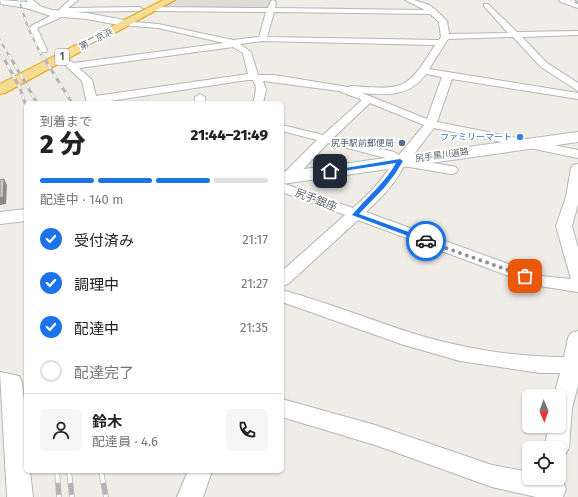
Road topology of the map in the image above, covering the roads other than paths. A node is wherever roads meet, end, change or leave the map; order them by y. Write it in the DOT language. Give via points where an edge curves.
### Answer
graph roads {
  1 [pos="0,0"];
  2 [pos="75,0"];
  3 [pos="170,0"];
  4 [pos="274,0"];
  5 [pos="408,0"];
  6 [pos="564,0"];
  7 [pos="32,3"];
  8 [pos="154,4"];
  9 [pos="486,5"];
  10 [pos="578,6"];
  11 [pos="139,9"];
  12 [pos="270,10"];
  13 [pos="61,12"];
  14 [pos="433,12"];
  15 [pos="119,23"];
  16 [pos="578,33"];
  17 [pos="515,35"];
  18 [pos="262,40"];
  19 [pos="443,40"];
  20 [pos="234,44"];
  21 [pos="43,50"];
  22 [pos="61,57"];
  23 [pos="72,66"];
  24 [pos="422,71"];
  25 [pos="448,75"];
  26 [pos="255,77"];
  27 [pos="0,82"];
  28 [pos="341,88"];
  29 [pos="578,88"];
  30 [pos="0,90"];
  31 [pos="578,96"];
  32 [pos="368,100"];
  33 [pos="91,101"];
  34 [pos="98,101"];
  35 [pos="258,101"];
  36 [pos="431,124"];
  37 [pos="284,128"];
  38 [pos="578,137"];
  39 [pos="326,138"];
  40 [pos="525,144"];
  41 [pos="578,154"];
  42 [pos="400,161"];
  43 [pos="578,168"];
  44 [pos="451,170"];
  45 [pos="284,181"];
  46 [pos="24,214"];
  47 [pos="355,215"];
  48 [pos="0,218"];
  49 [pos="577,267"];
  50 [pos="284,278"];
  51 [pos="578,286"];
  52 [pos="284,297"];
  53 [pos="578,338"];
  54 [pos="575,366"];
  55 [pos="0,380"];
  56 [pos="284,409"];
  57 [pos="558,441"];
  58 [pos="199,473"];
  59 [pos="555,488"];
  60 [pos="20,497"];
  61 [pos="190,497"];
  1 -- 7 [label="main road"];
  2 -- 13 [label="street"];
  3 -- 8 [label="highway, 第二京浜 / 1"];
  4 -- 12 [label="street"];
  5 -- 14 [label="street"];
  6 -- 10 [label="main road"];
  7 -- 13 [label="main road" via="44,12"];
  8 -- 11 [label="highway, 第二京浜 / 1"];
  8 -- 12 [label="street"];
  8 -- 15 [label="highway, 第二京浜 / 1"];
  9 -- 17 [label="street"];
  11 -- 13 [label="street"];
  11 -- 15 [label="highway, 第二京浜 / 1"];
  12 -- 14 [label="street"];
  12 -- 18 [label="street"];
  13 -- 15 [label="main road"];
  13 -- 21 [label="street" via="33,27"];
  14 -- 19 [label="street" via="443,21"];
  15 -- 20 [label="street" via="158,26"];
  15 -- 22 [label="highway, 第二京浜 / 1"];
  15 -- 27 [label="highway, 第二京浜 / 1"];
  16 -- 17 [label="street"];
  17 -- 19 [label="street"];
  17 -- 29 [label="street" via="544,65"];
  18 -- 19 [label="street"];
  18 -- 20 [label="street"];
  19 -- 24 [label="street"];
  20 -- 23 [label="street"];
  20 -- 26 [label="street" via="247,52"];
  22 -- 23 [label="street"];
  22 -- 30 [label="highway, 第二京浜 / 1"];
  23 -- 33 [label="street" via="87,80"];
  24 -- 25 [label="street"];
  24 -- 28 [label="street" via="413,83 396,90"];
  25 -- 31 [label="street"];
  25 -- 36 [label="street"];
  26 -- 28 [label="street"];
  26 -- 34 [label="street"];
  26 -- 35 [label="street" via="260,83"];
  28 -- 32 [label="street"];
  32 -- 36 [label="street"];
  32 -- 39 [label="street"];
  36 -- 40 [label="street"];
  36 -- 42 [label="street"];
  37 -- 39 [label="street"];
  38 -- 40 [label="main road, 尻手黒川道路"];
  39 -- 42 [label="street" via="390,155"];
  39 -- 45 [label="street"];
  40 -- 41 [label="street"];
  40 -- 42 [label="main road, 尻手黒川道路"];
  42 -- 44 [label="street"];
  42 -- 45 [label="main road, 尻手黒川道路"];
  42 -- 47 [label="street" via="393,174"];
  43 -- 49 [label="street" via="564,226"];
  45 -- 47 [label="street, 尻手銀座"];
  46 -- 48 [label="main road"];
  47 -- 50 [label="street"];
  47 -- 51 [label="street, 尻手銀座" via="538,280"];
  52 -- 54 [label="street" via="411,340 460,352 540,365"];
  53 -- 54 [label="street"];
  54 -- 57 [label="street" via="561,408"];
  55 -- 60 [label="street" via="12,382"];
  56 -- 59 [label="street" via="375,435 492,476"];
  58 -- 61 [label="street"];
}
